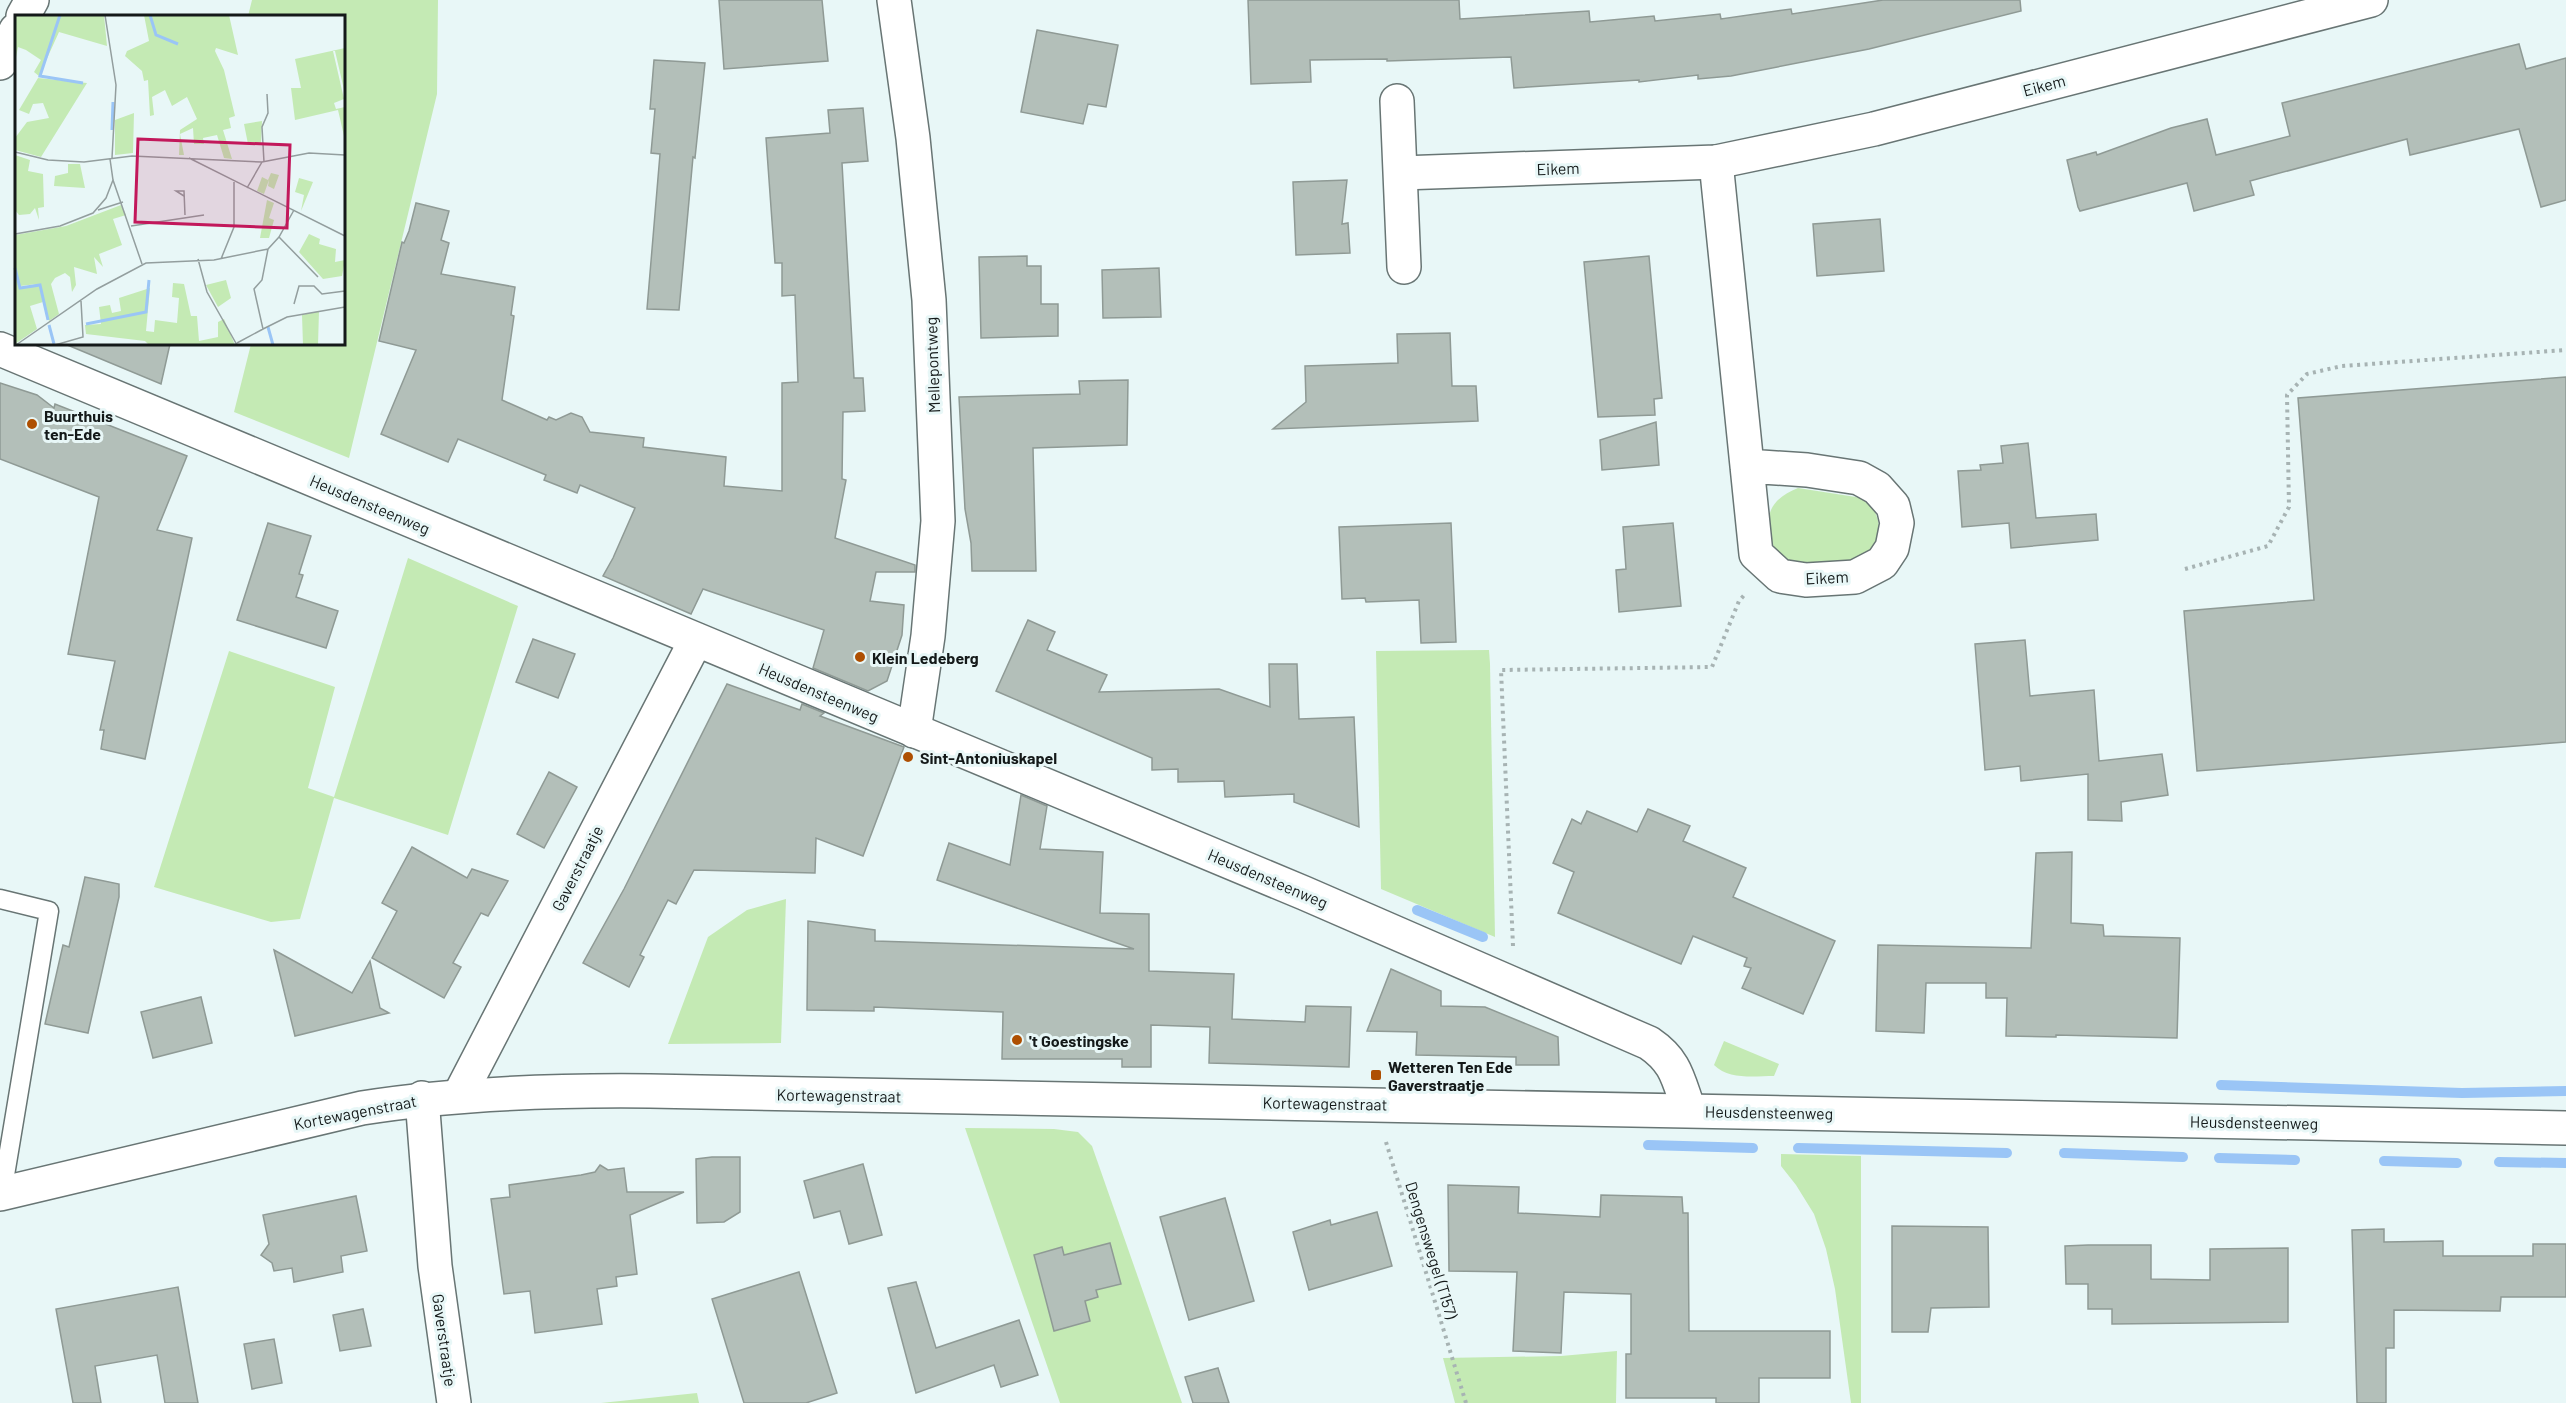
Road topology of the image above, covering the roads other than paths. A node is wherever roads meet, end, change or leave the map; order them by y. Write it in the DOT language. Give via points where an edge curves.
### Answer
graph roads {
  1 [pos="32,0"];
  2 [pos="894,0"];
  3 [pos="2371,0"];
  4 [pos="24,15"];
  5 [pos="15,32"];
  6 [pos="0,63"];
  7 [pos="1397,101"];
  8 [pos="1716,162"];
  9 [pos="1401,173"];
  10 [pos="1404,267"];
  11 [pos="0,349"];
  12 [pos="1747,466"];
  13 [pos="696,640"];
  14 [pos="914,731"];
  15 [pos="0,899"];
  16 [pos="459,1095"];
  17 [pos="422,1098"];
  18 [pos="1689,1110"];
  19 [pos="2566,1128"];
  20 [pos="1,1193"];
  21 [pos="454,1403"];
  1 -- 4 [label="street"];
  2 -- 14 [label="street, Mellepontweg" via="929,300 938,521 928,636"];
  3 -- 8 [label="street, Eikem" via="1874,129"];
  5 -- 6 [label="street"];
  7 -- 9 [label="street"];
  8 -- 9 [label="street, Eikem"];
  8 -- 12 [label="street"];
  9 -- 10 [label="street"];
  11 -- 13 [label="street, Heusdensteenweg"];
  12 -- 12 [label="street, Eikem" via="1756,554 1780,576 1806,580 1855,577 1882,563 1893,545 1897,523 1893,506 1877,488 1859,478"];
  13 -- 14 [label="street, Heusdensteenweg"];
  13 -- 16 [label="street, Gaverstraatje"];
  14 -- 18 [label="street, Heusdensteenweg" via="1304,893 1649,1043 1666,1055 1680,1080"];
  15 -- 20 [label="lane" via="49,911"];
  16 -- 17 [label="street, Kortewagenstraat"];
  16 -- 18 [label="street, Kortewagenstraat" via="643,1091"];
  17 -- 20 [label="street, Kortewagenstraat" via="362,1108"];
  17 -- 21 [label="street, Gaverstraatje" via="435,1266"];
  18 -- 19 [label="street, Heusdensteenweg"];
}
